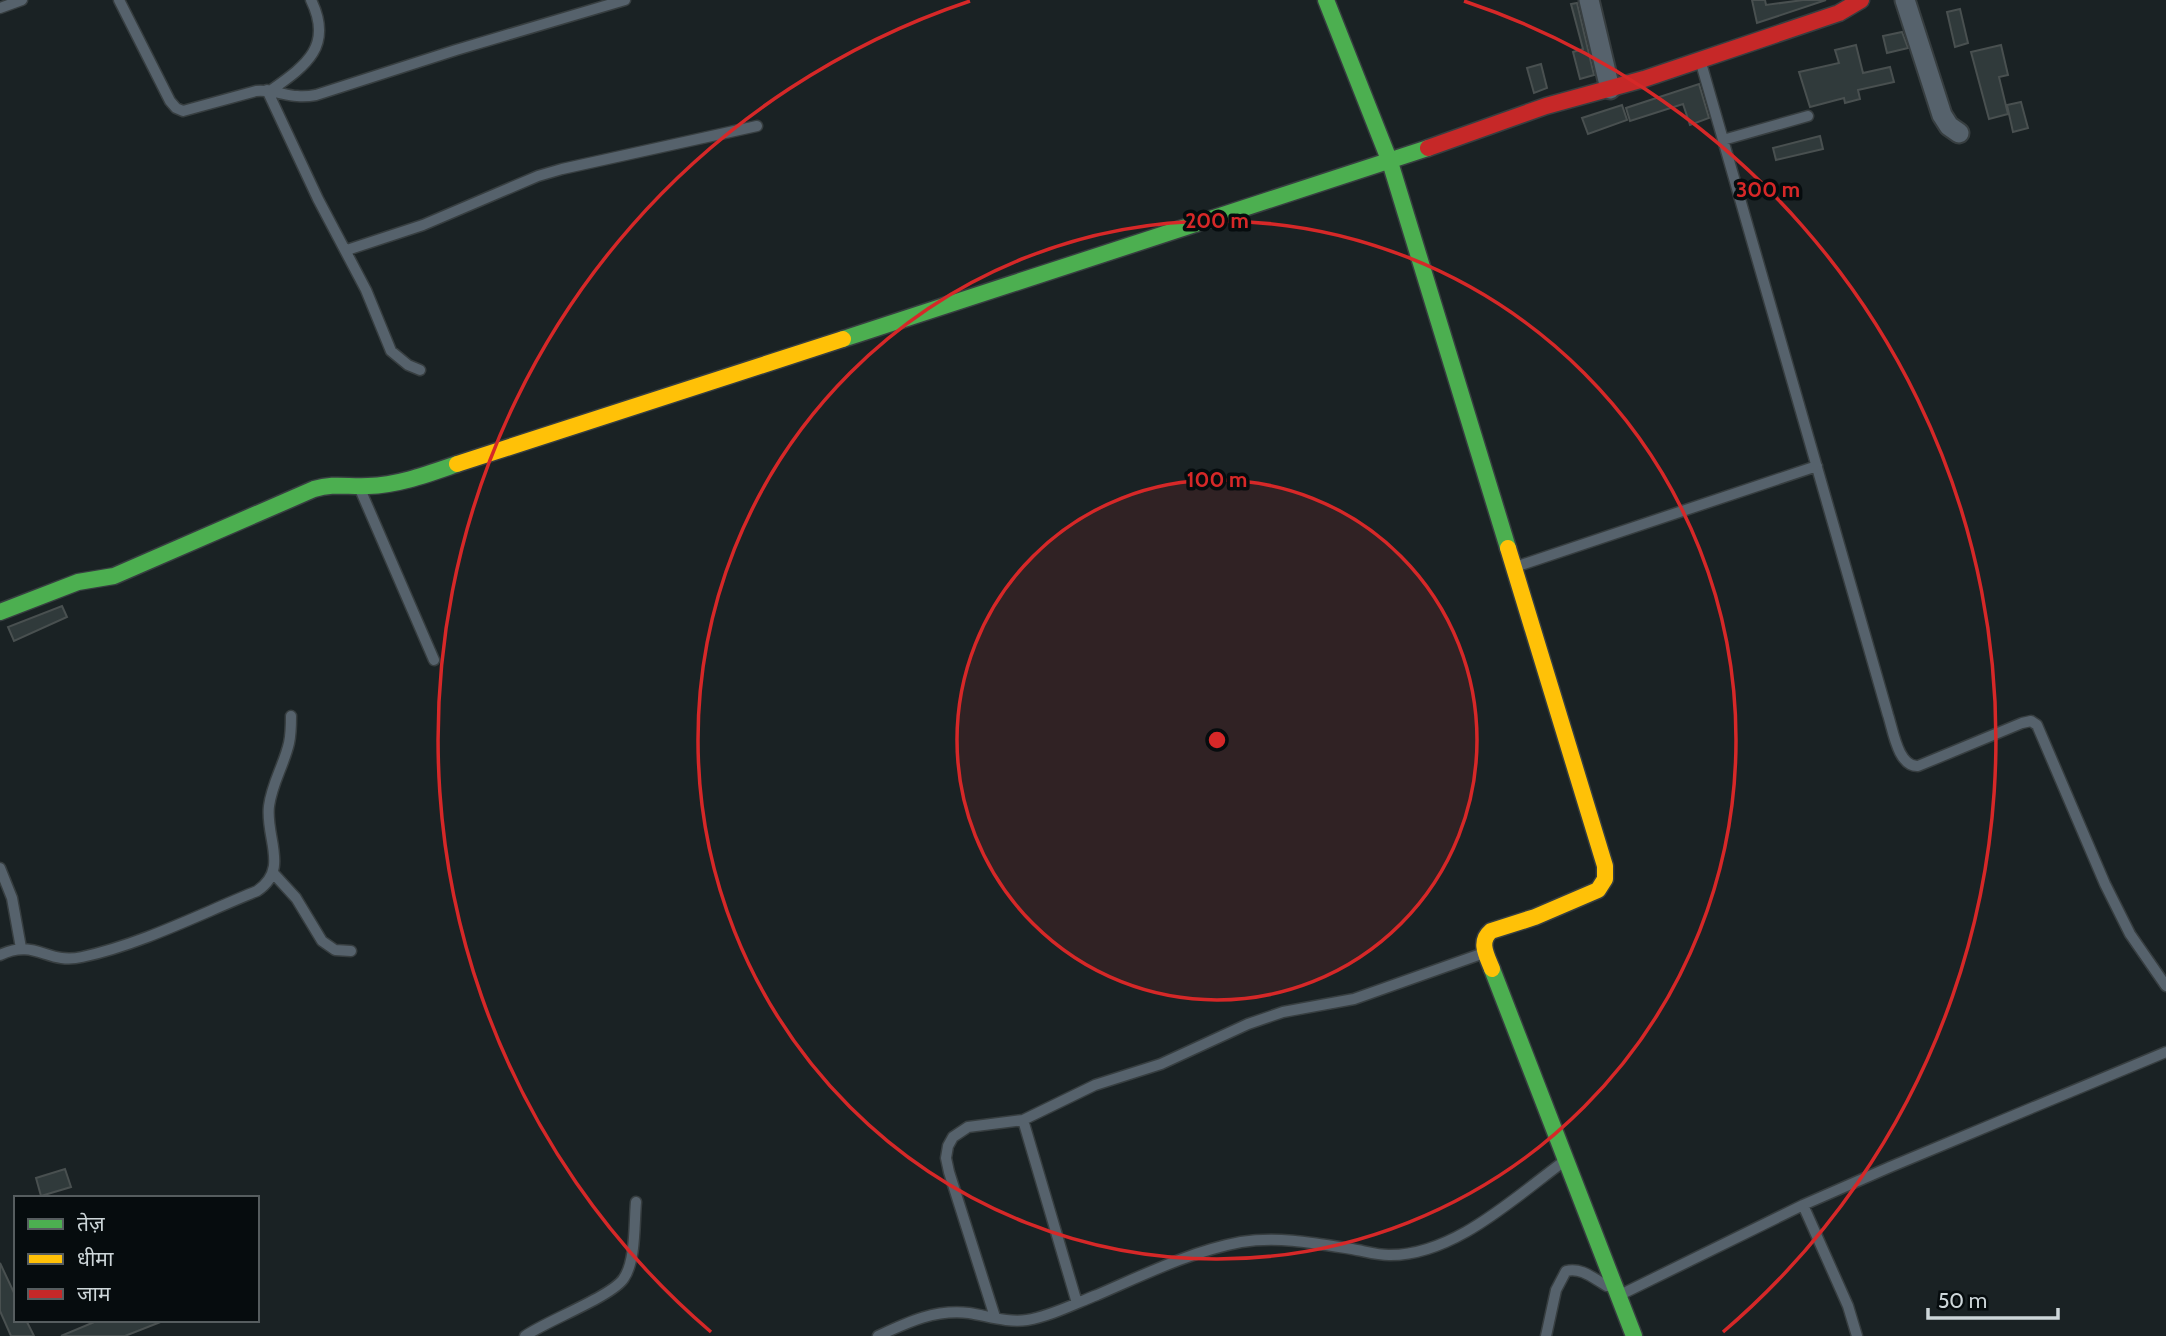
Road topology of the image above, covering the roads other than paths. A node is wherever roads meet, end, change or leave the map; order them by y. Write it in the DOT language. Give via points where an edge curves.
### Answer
graph roads {
  1 [pos="19,0"];
  2 [pos="119,0"];
  3 [pos="310,0"];
  4 [pos="625,0"];
  5 [pos="1326,0"];
  6 [pos="1590,0"];
  7 [pos="1861,0"];
  8 [pos="1905,0"];
  9 [pos="0,8"];
  10 [pos="1700,60"];
  11 [pos="1610,89"];
  12 [pos="269,90"];
  13 [pos="1808,116"];
  14 [pos="757,126"];
  15 [pos="1959,133"];
  16 [pos="1723,140"];
  17 [pos="1390,162"];
  18 [pos="347,250"];
  19 [pos="420,370"];
  20 [pos="1817,466"];
  21 [pos="358,485"];
  22 [pos="1514,568"];
  23 [pos="0,612"];
  24 [pos="434,660"];
  25 [pos="292,716"];
  26 [pos="0,867"];
  27 [pos="274,874"];
  28 [pos="21,947"];
  29 [pos="351,951"];
  30 [pos="1485,953"];
  31 [pos="0,955"];
  32 [pos="2166,986"];
  33 [pos="2166,1052"];
  34 [pos="1023,1120"];
  35 [pos="1567,1160"];
  36 [pos="636,1202"];
  37 [pos="1803,1205"];
  38 [pos="1618,1293"];
  39 [pos="1077,1303"];
  40 [pos="995,1317"];
  41 [pos="524,1336"];
  42 [pos="878,1336"];
  43 [pos="1546,1336"];
  44 [pos="1634,1336"];
  45 [pos="1857,1336"];
  1 -- 9 [label="lane"];
  2 -- 12 [label="lane" via="176,108 183,111"];
  3 -- 12 [label="lane" via="318,21 313,57"];
  4 -- 12 [label="lane" via="316,95 293,97"];
  5 -- 17 [label="street"];
  6 -- 11 [label="street"];
  7 -- 10 [label="street" via="1839,13"];
  8 -- 15 [label="street" via="1938,107"];
  10 -- 11 [label="street"];
  10 -- 16 [label="lane"];
  11 -- 17 [label="street" via="1546,106"];
  12 -- 18 [label="lane" via="318,199"];
  13 -- 16 [label="lane"];
  14 -- 18 [label="lane" via="550,172 423,225"];
  16 -- 20 [label="lane"];
  17 -- 21 [label="street" via="402,482"];
  17 -- 22 [label="street"];
  18 -- 19 [label="lane" via="391,351"];
  20 -- 22 [label="lane"];
  20 -- 32 [label="lane" via="1906,763 1918,766 2022,723 2037,724 2105,884 2130,934"];
  21 -- 23 [label="street" via="330,484 314,489 114,576 78,582"];
  21 -- 24 [label="lane"];
  22 -- 30 [label="street" via="1606,877 1603,885 1588,895 1492,931 1483,940"];
  25 -- 27 [label="lane" via="289,743 268,808"];
  26 -- 28 [label="lane" via="12,898"];
  27 -- 28 [label="lane" via="257,891 115,949 66,959"];
  27 -- 29 [label="lane" via="296,898 322,941 335,950"];
  28 -- 31 [label="lane"];
  30 -- 34 [label="lane" via="1354,999 1283,1012 1248,1024 1161,1064 1096,1085"];
  30 -- 35 [label="street"];
  33 -- 37 [label="lane"];
  34 -- 39 [label="lane"];
  34 -- 40 [label="lane" via="968,1127 953,1137 946,1158"];
  35 -- 38 [label="street"];
  35 -- 39 [label="lane" via="1441,1245 1388,1255 1304,1241 1241,1242 1181,1260"];
  36 -- 41 [label="lane" via="631,1261 625,1277 617,1286"];
  37 -- 38 [label="lane"];
  37 -- 45 [label="lane"];
  38 -- 43 [label="lane" via="1583,1272 1566,1271 1556,1290"];
  38 -- 44 [label="street"];
  39 -- 40 [label="lane" via="1026,1320"];
  40 -- 42 [label="lane" via="944,1312"];
}
